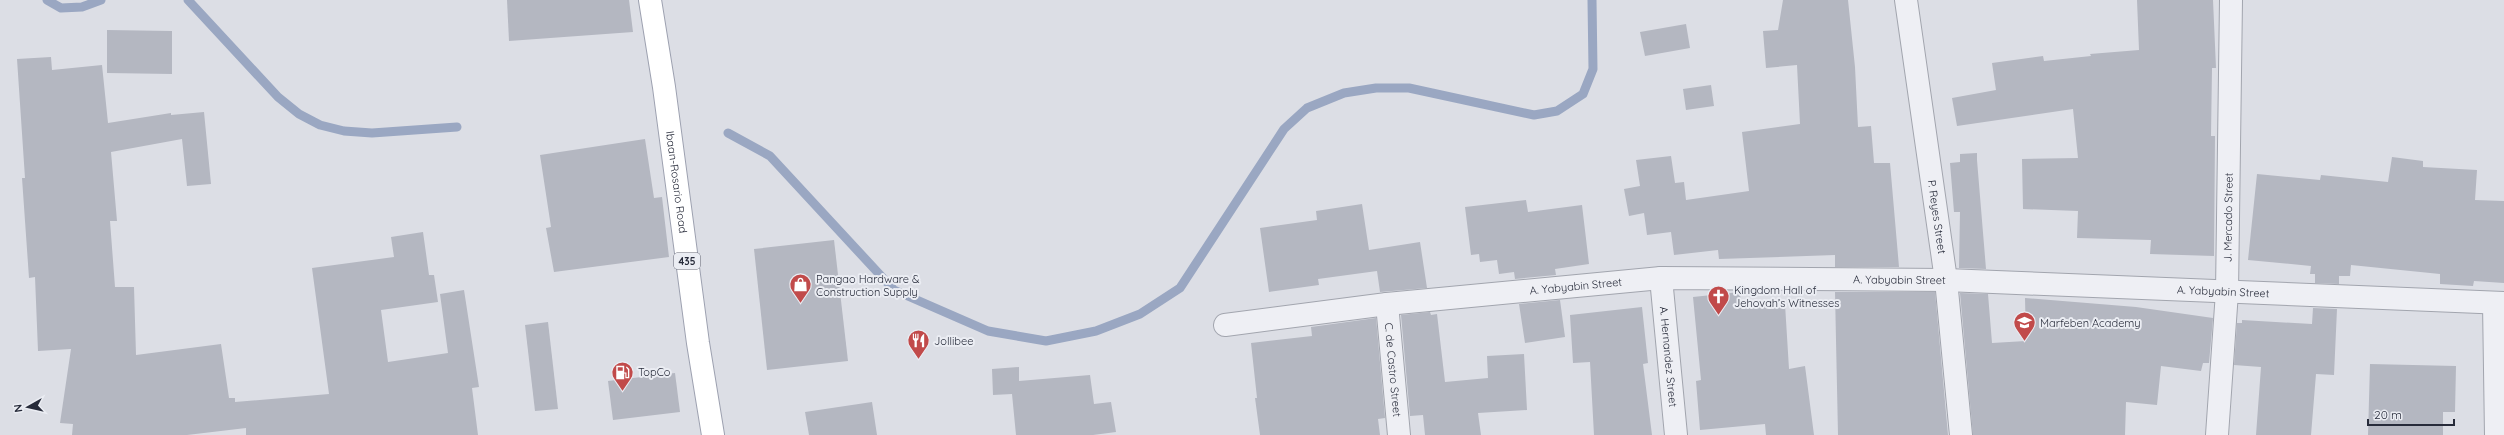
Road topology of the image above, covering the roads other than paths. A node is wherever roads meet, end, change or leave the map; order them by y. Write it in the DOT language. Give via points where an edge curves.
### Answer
graph roads {
  1 [pos="650,0"];
  2 [pos="1906,0"];
  3 [pos="2231,0"];
  4 [pos="1661,278"];
  5 [pos="1946,280"];
  6 [pos="2227,292"];
  7 [pos="2499,303"];
  8 [pos="1387,304"];
  9 [pos="1225,325"];
  10 [pos="713,435"];
  11 [pos="1399,435"];
  12 [pos="1676,435"];
  13 [pos="1961,435"];
  14 [pos="2217,435"];
  15 [pos="2496,435"];
  1 -- 10 [label="main road, Ibaan-Rosario Road / 435"];
  2 -- 5 [label="street, P. Reyes Street"];
  3 -- 6 [label="street, J. Mercado Street"];
  4 -- 5 [label="street, A. Yabyabin Street"];
  4 -- 8 [label="street, A. Yabyabin Street"];
  4 -- 12 [label="street, A. Hernandez Street"];
  5 -- 6 [label="street, A. Yabyabin Street"];
  5 -- 13 [label="street, P. Reyes Street"];
  6 -- 7 [label="street, A. Yabyabin Street"];
  6 -- 14 [label="street, J. Mercado Street"];
  7 -- 15 [label="street"];
  8 -- 9 [label="street, A. Yabyabin Street"];
  8 -- 11 [label="street, C. de Castro Street"];
}
